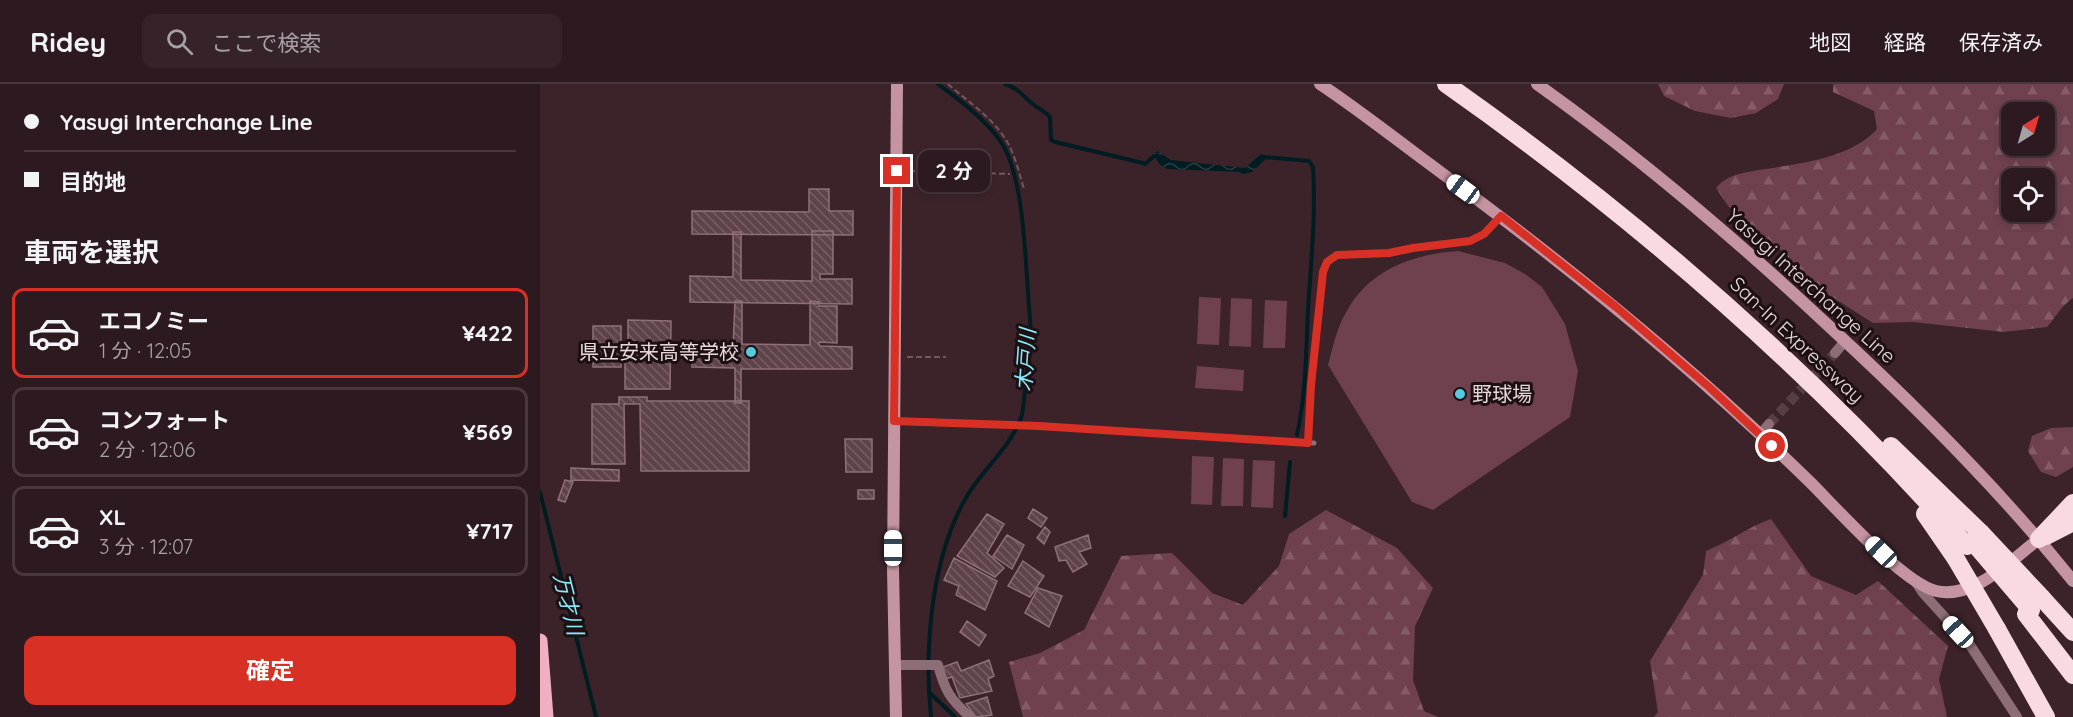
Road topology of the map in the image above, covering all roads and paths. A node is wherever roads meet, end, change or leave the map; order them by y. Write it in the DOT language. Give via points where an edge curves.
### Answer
graph roads {
  1 [pos="897,84"];
  2 [pos="948,84"];
  3 [pos="1446,84"];
  4 [pos="1460,84"];
  5 [pos="1537,84"];
  6 [pos="1328,86"];
  7 [pos="897,171"];
  8 [pos="1010,174"];
  9 [pos="1024,189"];
  10 [pos="1501,216"];
  11 [pos="1845,341"];
  12 [pos="1835,353"];
  13 [pos="894,357"];
  14 [pos="946,357"];
  15 [pos="894,421"];
  16 [pos="1769,424"];
  17 [pos="1760,435"];
  18 [pos="2073,503"];
  19 [pos="2073,522"];
  20 [pos="2039,539"];
  21 [pos="1969,545"];
  22 [pos="1915,581"];
  23 [pos="2073,581"];
  24 [pos="2033,607"];
  25 [pos="2073,632"];
  26 [pos="540,641"];
  27 [pos="2073,663"];
  28 [pos="894,665"];
  29 [pos="2073,675"];
  30 [pos="546,717"];
  31 [pos="896,717"];
  32 [pos="970,717"];
  33 [pos="2018,717"];
  34 [pos="2046,717"];
  1 -- 7 [label="main road"];
  2 -- 9 [label="path" via="1005,137"];
  3 -- 21 [label="highway, San-In Expressway" via="1540,152 1741,317 1845,415"];
  4 -- 21 [label="highway, San-In Expressway" via="1575,168 1743,309 1834,395"];
  5 -- 11 [label="main road, Yasugi Interchange Line" via="1680,195"];
  6 -- 10 [label="main road"];
  7 -- 8 [label="path"];
  7 -- 13 [label="main road"];
  10 -- 15 [label="lane" via="1484,234 1470,241 1389,253 1337,255 1327,262 1311,385 1311,443"];
  10 -- 17 [label="main road" via="1616,307"];
  11 -- 12 [label="street"];
  11 -- 20 [label="main road, Yasugi Interchange Line" via="1990,483"];
  13 -- 14 [label="path"];
  13 -- 15 [label="main road"];
  15 -- 28 [label="main road"];
  16 -- 17 [label="street"];
  17 -- 22 [label="main road"];
  18 -- 20 [label="highway"];
  19 -- 20 [label="highway"];
  20 -- 22 [label="main road" via="1981,583 1962,591 1934,591"];
  20 -- 23 [label="main road, Yasugi Interchange Line"];
  21 -- 24 [label="highway, bridge"];
  21 -- 34 [label="highway, bridge" via="1997,629"];
  22 -- 33 [label="street" via="1970,645"];
  24 -- 25 [label="highway"];
  24 -- 27 [label="highway"];
  24 -- 29 [label="highway"];
  26 -- 30 [label="main road"];
  28 -- 31 [label="main road"];
  28 -- 32 [label="street" via="938,665 950,698"];
}
